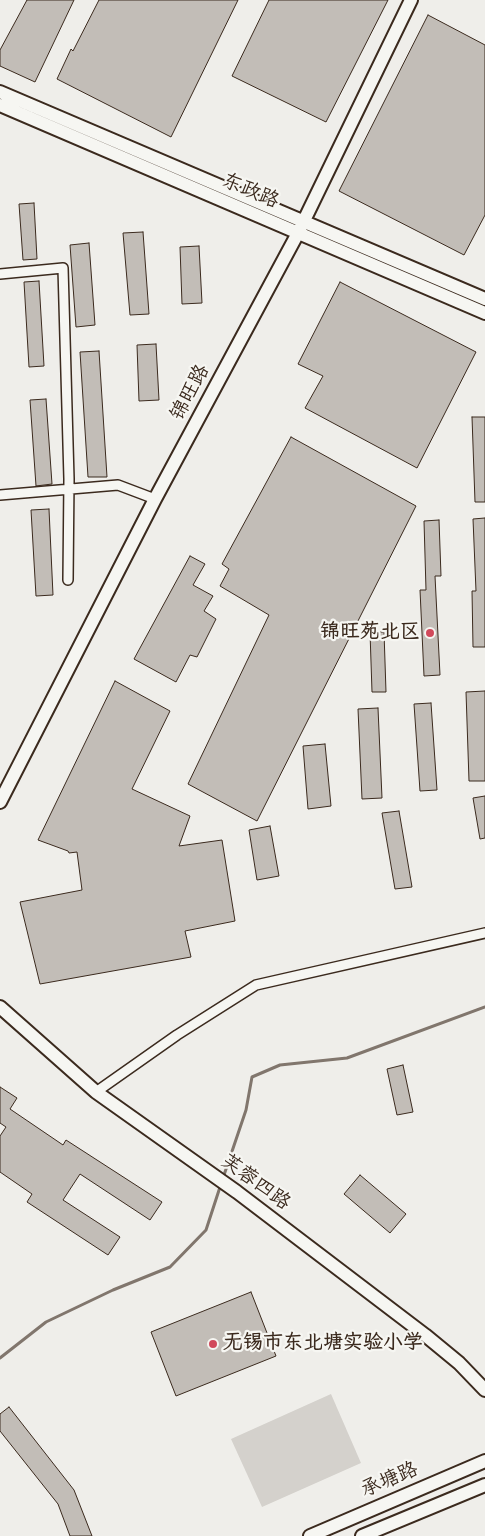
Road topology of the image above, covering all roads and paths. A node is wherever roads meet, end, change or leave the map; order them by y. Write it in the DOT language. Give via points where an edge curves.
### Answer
graph roads {
  1 [pos="411,0"];
  2 [pos="0,92"];
  3 [pos="0,105"];
  4 [pos="301,228"];
  5 [pos="0,274"];
  6 [pos="485,299"];
  7 [pos="485,313"];
  8 [pos="69,489"];
  9 [pos="0,495"];
  10 [pos="155,499"];
  11 [pos="68,580"];
  12 [pos="0,802"];
  13 [pos="485,933"];
  14 [pos="0,1007"];
  15 [pos="96,1092"];
  16 [pos="485,1390"];
  17 [pos="485,1461"];
  18 [pos="485,1485"];
  19 [pos="310,1536"];
  20 [pos="362,1536"];
  1 -- 4 [label="street, 锦旺路"];
  2 -- 4 [label="street, 东政路"];
  3 -- 4 [label="street, 东政路"];
  4 -- 6 [label="street, 东政路"];
  4 -- 7 [label="street, 东政路"];
  4 -- 10 [label="street, 锦旺路"];
  5 -- 8 [label="street" via="63,268"];
  8 -- 9 [label="street"];
  8 -- 10 [label="street" via="118,485"];
  8 -- 11 [label="street"];
  10 -- 12 [label="street, 锦旺路"];
  13 -- 15 [label="street" via="256,985 176,1035"];
  14 -- 15 [label="street, 芙蓉四路"];
  15 -- 16 [label="street, 芙蓉四路" via="237,1192 425,1335"];
  17 -- 19 [label="street, 承塘路"];
  18 -- 20 [label="street, 承塘路"];
}
